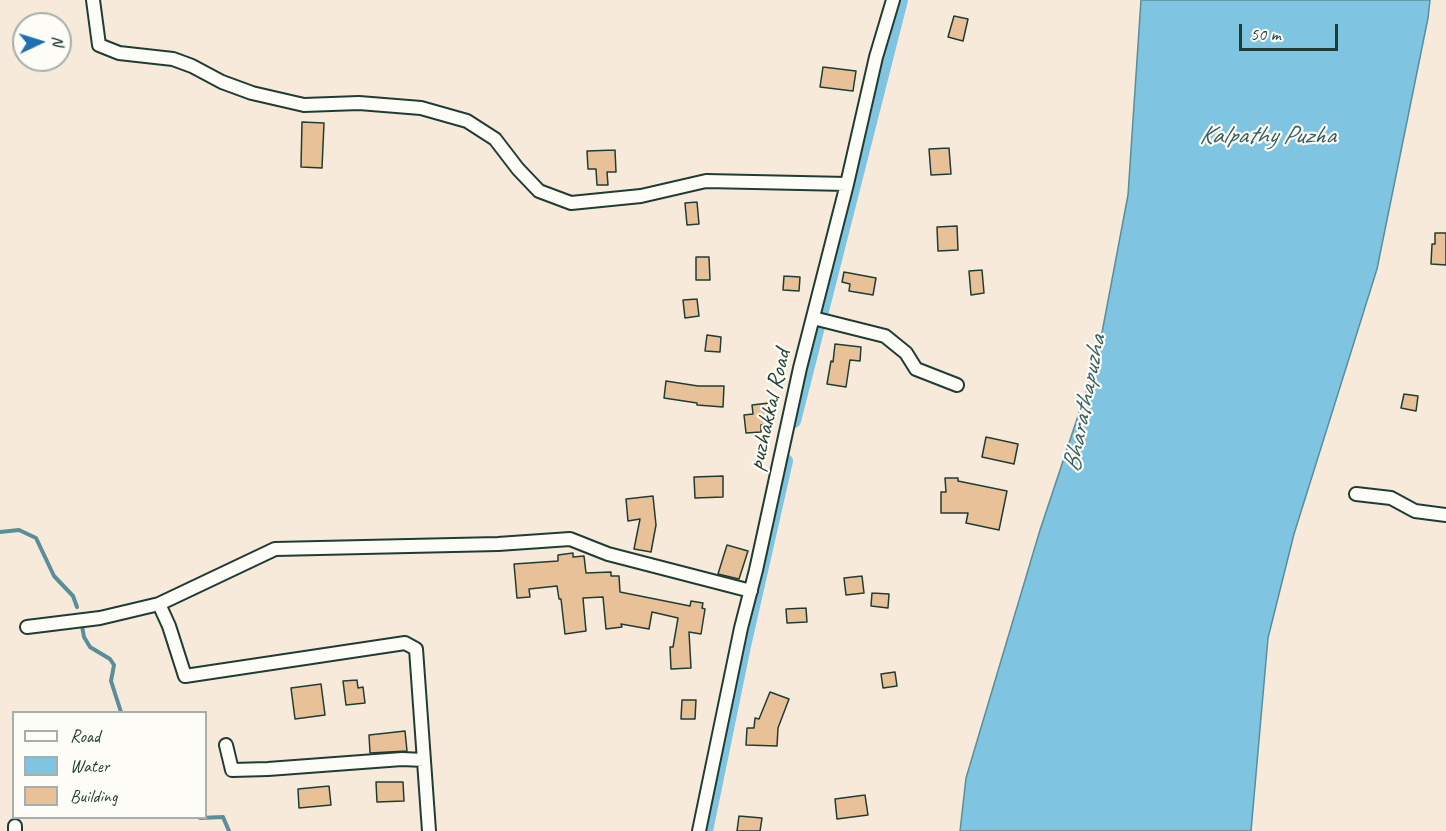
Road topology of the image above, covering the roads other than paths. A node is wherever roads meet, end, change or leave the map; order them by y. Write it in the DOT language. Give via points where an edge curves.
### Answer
graph roads {
  1 [pos="93,0"];
  2 [pos="893,0"];
  3 [pos="847,184"];
  4 [pos="813,318"];
  5 [pos="957,384"];
  6 [pos="1356,494"];
  7 [pos="1446,515"];
  8 [pos="751,591"];
  9 [pos="159,604"];
  10 [pos="27,627"];
  11 [pos="226,745"];
  12 [pos="424,760"];
  13 [pos="429,831"];
  14 [pos="699,831"];
  1 -- 3 [label="street" via="99,45 119,53 173,59 252,93 304,105 358,103 421,108 467,121 495,139 539,191 571,203 641,196 706,181"];
  2 -- 3 [label="street, puzhakkal Road"];
  3 -- 4 [label="street, puzhakkal Road"];
  4 -- 5 [label="street" via="885,336 906,353 916,369"];
  4 -- 8 [label="street, puzhakkal Road"];
  6 -- 7 [label="street" via="1391,498 1415,511"];
  8 -- 9 [label="street" via="608,554 570,539 275,549"];
  8 -- 14 [label="street, puzhakkal Road"];
  9 -- 10 [label="street" via="100,618"];
  9 -- 12 [label="street" via="185,676 405,643 416,649"];
  11 -- 12 [label="street" via="232,770"];
  12 -- 13 [label="street"];
}
